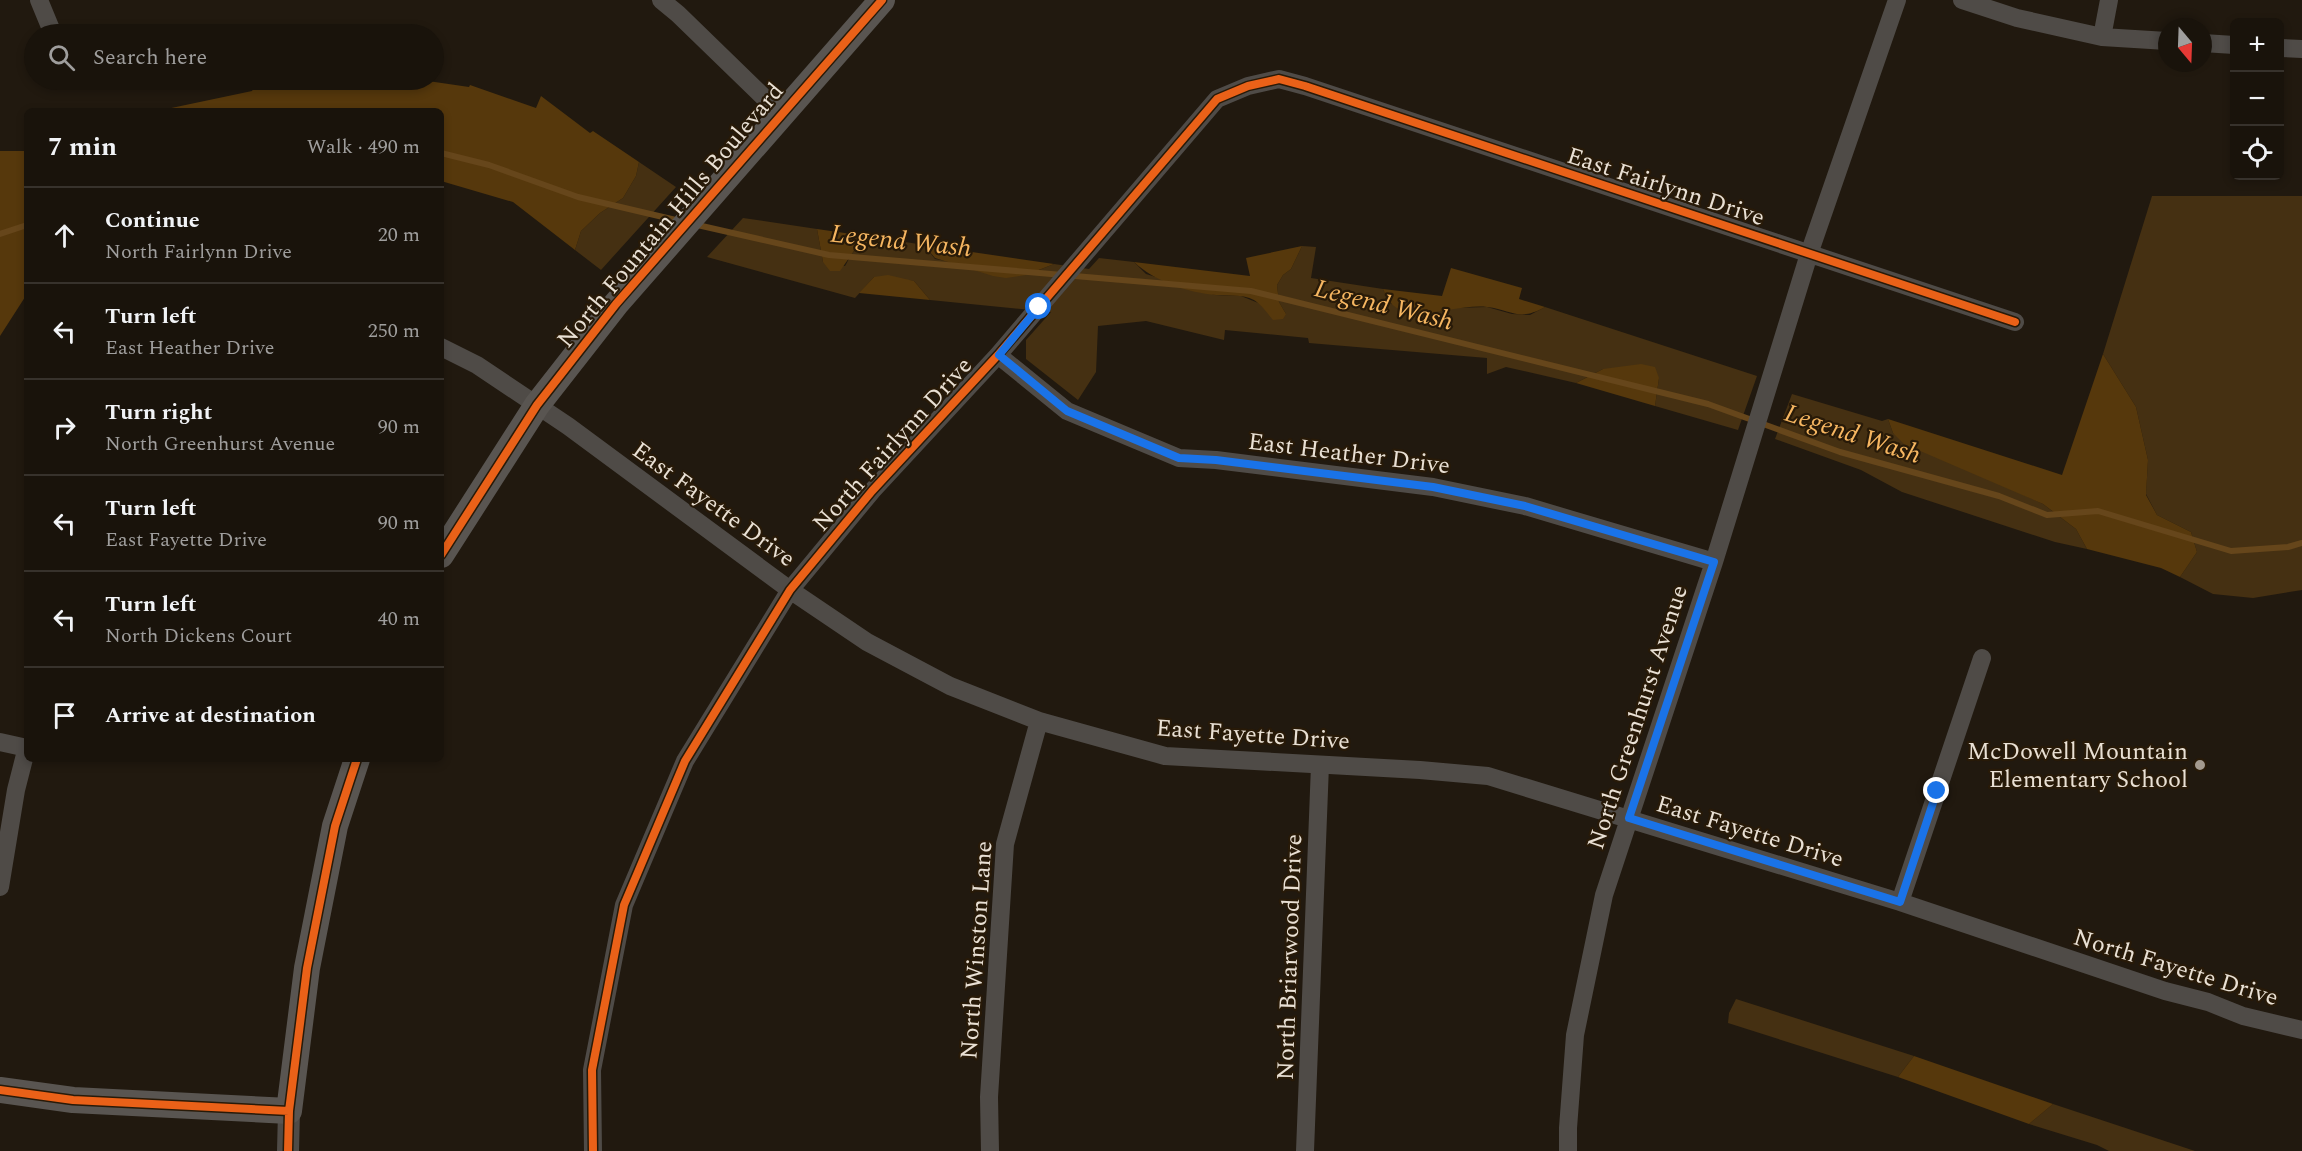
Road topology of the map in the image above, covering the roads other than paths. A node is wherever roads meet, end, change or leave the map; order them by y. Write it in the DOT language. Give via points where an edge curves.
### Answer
graph roads {
  1 [pos="39,0"];
  2 [pos="661,0"];
  3 [pos="882,0"];
  4 [pos="1897,0"];
  5 [pos="1962,0"];
  6 [pos="2109,0"];
  7 [pos="49,24"];
  8 [pos="2102,37"];
  9 [pos="2158,40"];
  10 [pos="2212,44"];
  11 [pos="2230,45"];
  12 [pos="2284,48"];
  13 [pos="2302,49"];
  14 [pos="1305,86"];
  15 [pos="781,114"];
  16 [pos="1809,254"];
  17 [pos="2014,322"];
  18 [pos="444,348"];
  19 [pos="999,355"];
  20 [pos="537,405"];
  21 [pos="444,550"];
  22 [pos="1714,562"];
  23 [pos="790,590"];
  24 [pos="1982,658"];
  25 [pos="1039,721"];
  26 [pos="0,742"];
  27 [pos="24,746"];
  28 [pos="24,759"];
  29 [pos="356,762"];
  30 [pos="1320,765"];
  31 [pos="1629,818"];
  32 [pos="0,887"];
  33 [pos="1900,902"];
  34 [pos="2037,948"];
  35 [pos="2302,1030"];
  36 [pos="0,1090"];
  37 [pos="289,1112"];
  38 [pos="288,1151"];
  39 [pos="593,1151"];
  40 [pos="990,1151"];
  41 [pos="1305,1151"];
  42 [pos="1568,1151"];
  1 -- 7 [label="street"];
  2 -- 15 [label="street"];
  3 -- 15 [label="main road, North Fountain Hills Boulevard"];
  4 -- 16 [label="street, North Greenhurst Avenue"];
  5 -- 8 [label="street" via="2016,18"];
  6 -- 8 [label="street"];
  8 -- 9 [label="street"];
  10 -- 11 [label="street"];
  12 -- 13 [label="street"];
  14 -- 16 [label="street, East Fairlynn Drive"];
  14 -- 19 [label="street, North Fairlynn Drive" via="1279,79 1217,99"];
  15 -- 20 [label="main road, North Fountain Hills Boulevard" via="616,303"];
  16 -- 17 [label="street, East Fairlynn Drive"];
  16 -- 22 [label="street, North Greenhurst Avenue"];
  18 -- 20 [label="street, East Fayette Drive" via="477,365"];
  19 -- 22 [label="street, East Heather Drive" via="1067,411 1179,458 1433,487 1525,506"];
  19 -- 23 [label="street, North Fairlynn Drive" via="872,490"];
  20 -- 21 [label="main road, North Fountain Hills Boulevard"];
  20 -- 23 [label="street, East Fayette Drive"];
  22 -- 31 [label="street, North Greenhurst Avenue"];
  23 -- 25 [label="street, East Fayette Drive" via="867,642 950,686"];
  23 -- 39 [label="street, North Fairlynn Drive" via="685,761 624,905 592,1070"];
  24 -- 33 [label="street"];
  25 -- 30 [label="street, East Fayette Drive" via="1165,756"];
  25 -- 40 [label="street, North Winston Lane" via="1005,844 989,1097"];
  26 -- 27 [label="street"];
  28 -- 32 [label="street"];
  29 -- 37 [label="main road" via="335,826 307,968"];
  30 -- 31 [label="street, East Fayette Drive" via="1488,776"];
  30 -- 41 [label="street, North Briarwood Drive"];
  31 -- 33 [label="street, East Fayette Drive"];
  31 -- 42 [label="street, North Greenhurst Avenue" via="1604,895 1575,1035"];
  33 -- 34 [label="street, East Fayette Drive"];
  34 -- 35 [label="street, North Fayette Drive" via="2243,1016"];
  36 -- 37 [label="main road" via="73,1100"];
  37 -- 38 [label="street"];
}
